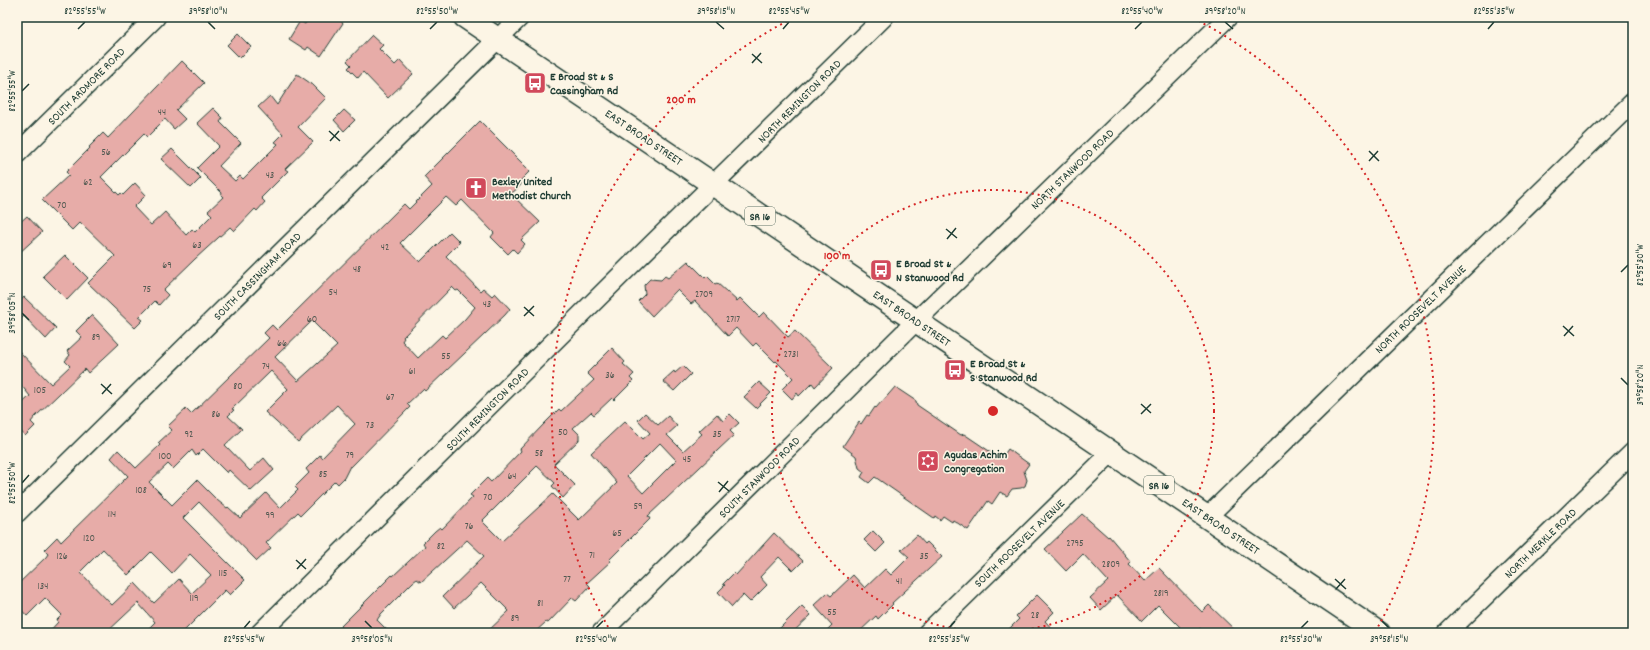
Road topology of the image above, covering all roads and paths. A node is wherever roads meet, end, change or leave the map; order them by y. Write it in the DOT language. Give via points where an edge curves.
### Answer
graph roads {
  1 [pos="156,17"];
  2 [pos="465,17"];
  3 [pos="520,17"];
  4 [pos="884,17"];
  5 [pos="1228,17"];
  6 [pos="497,39"];
  7 [pos="1633,102"];
  8 [pos="17,154"];
  9 [pos="714,185"];
  10 [pos="916,321"];
  11 [pos="1633,452"];
  12 [pos="1111,453"];
  13 [pos="17,513"];
  14 [pos="1207,517"];
  15 [pos="1372,631"];
  16 [pos="260,633"];
  17 [pos="601,633"];
  18 [pos="927,633"];
  19 [pos="1447,633"];
  1 -- 8 [label="street, SOUTH ARDMORE ROAD"];
  2 -- 6 [label="main road, EAST BROAD STREET / SR 16"];
  3 -- 6 [label="street, SOUTH CASSINGHAM ROAD"];
  4 -- 9 [label="street, NORTH REMINGTON ROAD"];
  5 -- 10 [label="street, NORTH STANWOOD ROAD"];
  6 -- 9 [label="main road, EAST BROAD STREET / SR 16"];
  6 -- 13 [label="street, SOUTH CASSINGHAM ROAD"];
  7 -- 14 [label="street, NORTH ROOSEVELT AVENUE"];
  9 -- 10 [label="main road, EAST BROAD STREET / SR 16"];
  9 -- 16 [label="street, SOUTH REMINGTON ROAD"];
  10 -- 12 [label="main road, EAST BROAD STREET / SR 16"];
  10 -- 17 [label="street, SOUTH STANWOOD ROAD"];
  11 -- 19 [label="street, NORTH MERKLE ROAD"];
  12 -- 14 [label="main road, EAST BROAD STREET / SR 16"];
  12 -- 18 [label="street, SOUTH ROOSEVELT AVENUE"];
  14 -- 15 [label="main road, EAST BROAD STREET / SR 16"];
}
